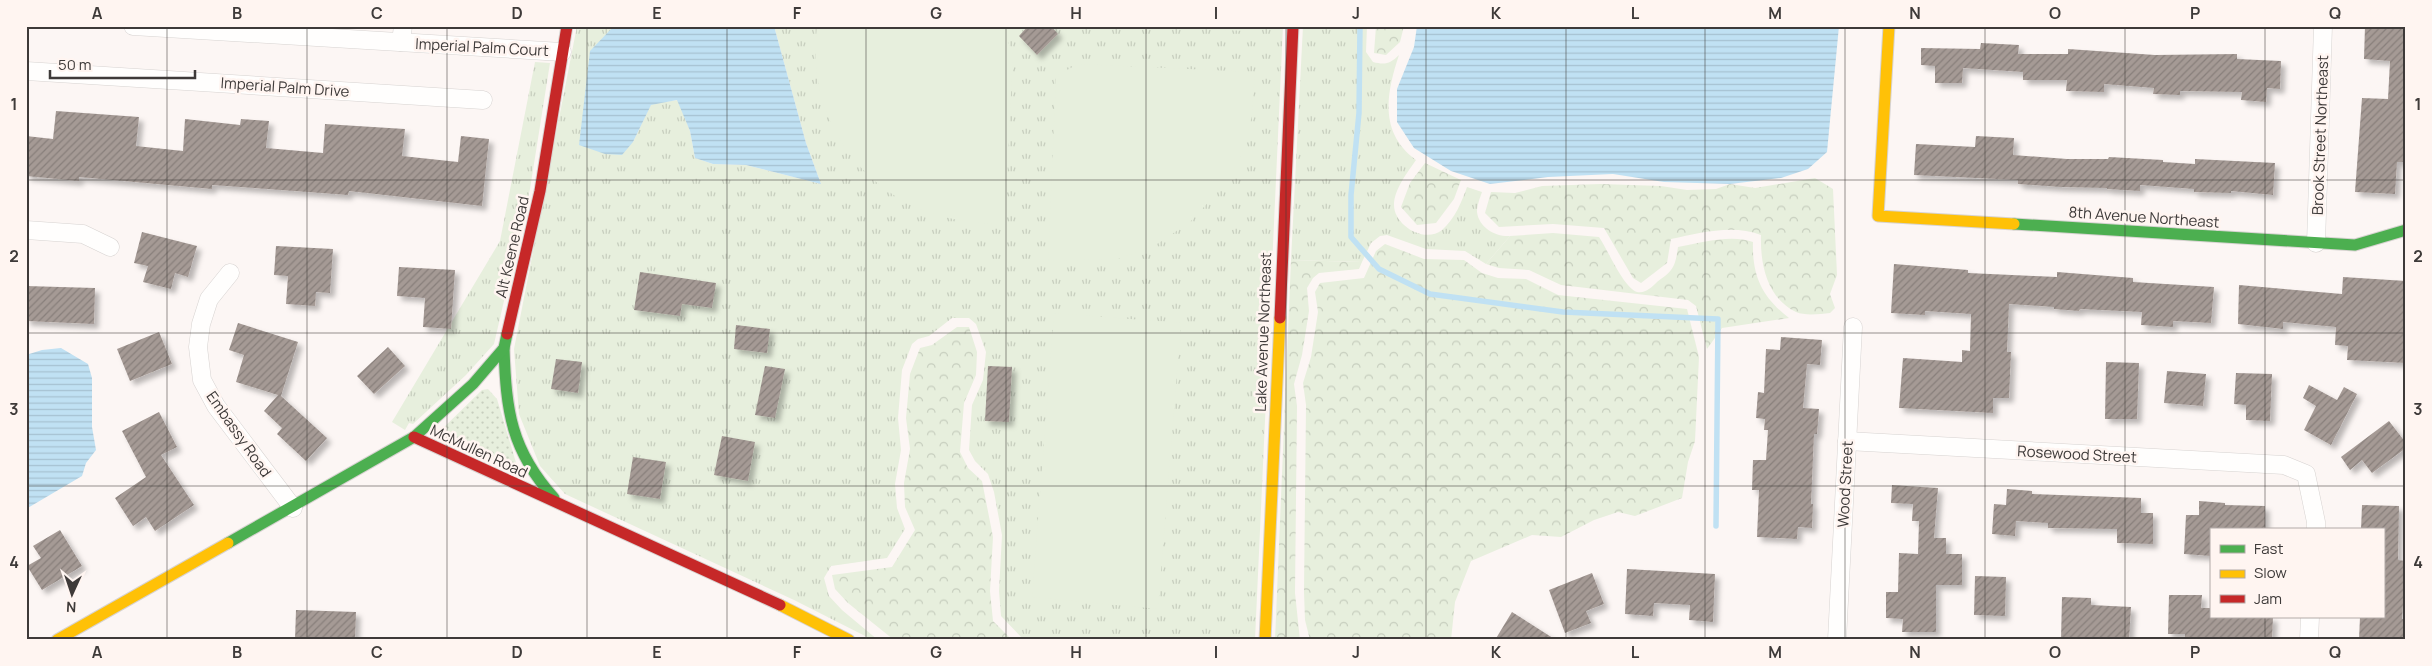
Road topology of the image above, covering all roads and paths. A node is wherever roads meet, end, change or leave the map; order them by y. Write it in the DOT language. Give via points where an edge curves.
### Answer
graph roads {
  1 [pos="133,26"];
  2 [pos="567,26"];
  3 [pos="1293,26"];
  4 [pos="1889,26"];
  5 [pos="2324,26"];
  6 [pos="402,34"];
  7 [pos="562,52"];
  8 [pos="26,71"];
  9 [pos="483,100"];
  10 [pos="26,230"];
  11 [pos="2406,230"];
  12 [pos="2316,243"];
  13 [pos="110,247"];
  14 [pos="230,273"];
  15 [pos="1853,327"];
  16 [pos="504,348"];
  17 [pos="414,437"];
  18 [pos="1847,442"];
  19 [pos="559,504"];
  20 [pos="292,508"];
  21 [pos="2316,528"];
  22 [pos="2310,618"];
  23 [pos="57,640"];
  24 [pos="849,640"];
  25 [pos="1265,640"];
  26 [pos="1837,640"];
  27 [pos="2309,640"];
  1 -- 6 [label="street, Imperial Palm Court"];
  2 -- 7 [label="street, Alt Keene Road"];
  3 -- 25 [label="street, Lake Avenue Northeast"];
  4 -- 12 [label="street, 8th Avenue Northeast" via="1878,216"];
  5 -- 12 [label="street, Brook Street Northeast"];
  6 -- 7 [label="street, Imperial Palm Court"];
  7 -- 16 [label="street, Alt Keene Road" via="540,191"];
  8 -- 9 [label="street, Imperial Palm Drive"];
  10 -- 13 [label="street" via="83,234"];
  11 -- 12 [label="street, 8th Avenue Northeast" via="2355,245"];
  14 -- 20 [label="street, Embassy Road" via="209,299 201,324 198,347 202,380 216,406"];
  15 -- 18 [label="street, Wood Street"];
  16 -- 17 [label="street, Alt Keene Road" via="473,384"];
  16 -- 19 [label="street" via="505,382 518,446 532,472"];
  17 -- 19 [label="street, McMullen Road"];
  17 -- 20 [label="street, McMullen Road"];
  18 -- 21 [label="street, Rosewood Street" via="2284,465 2306,474"];
  18 -- 26 [label="street, Wood Street"];
  19 -- 24 [label="street, McMullen Road"];
  20 -- 23 [label="street, McMullen Road"];
  22 -- 27 [label="street"];
}
